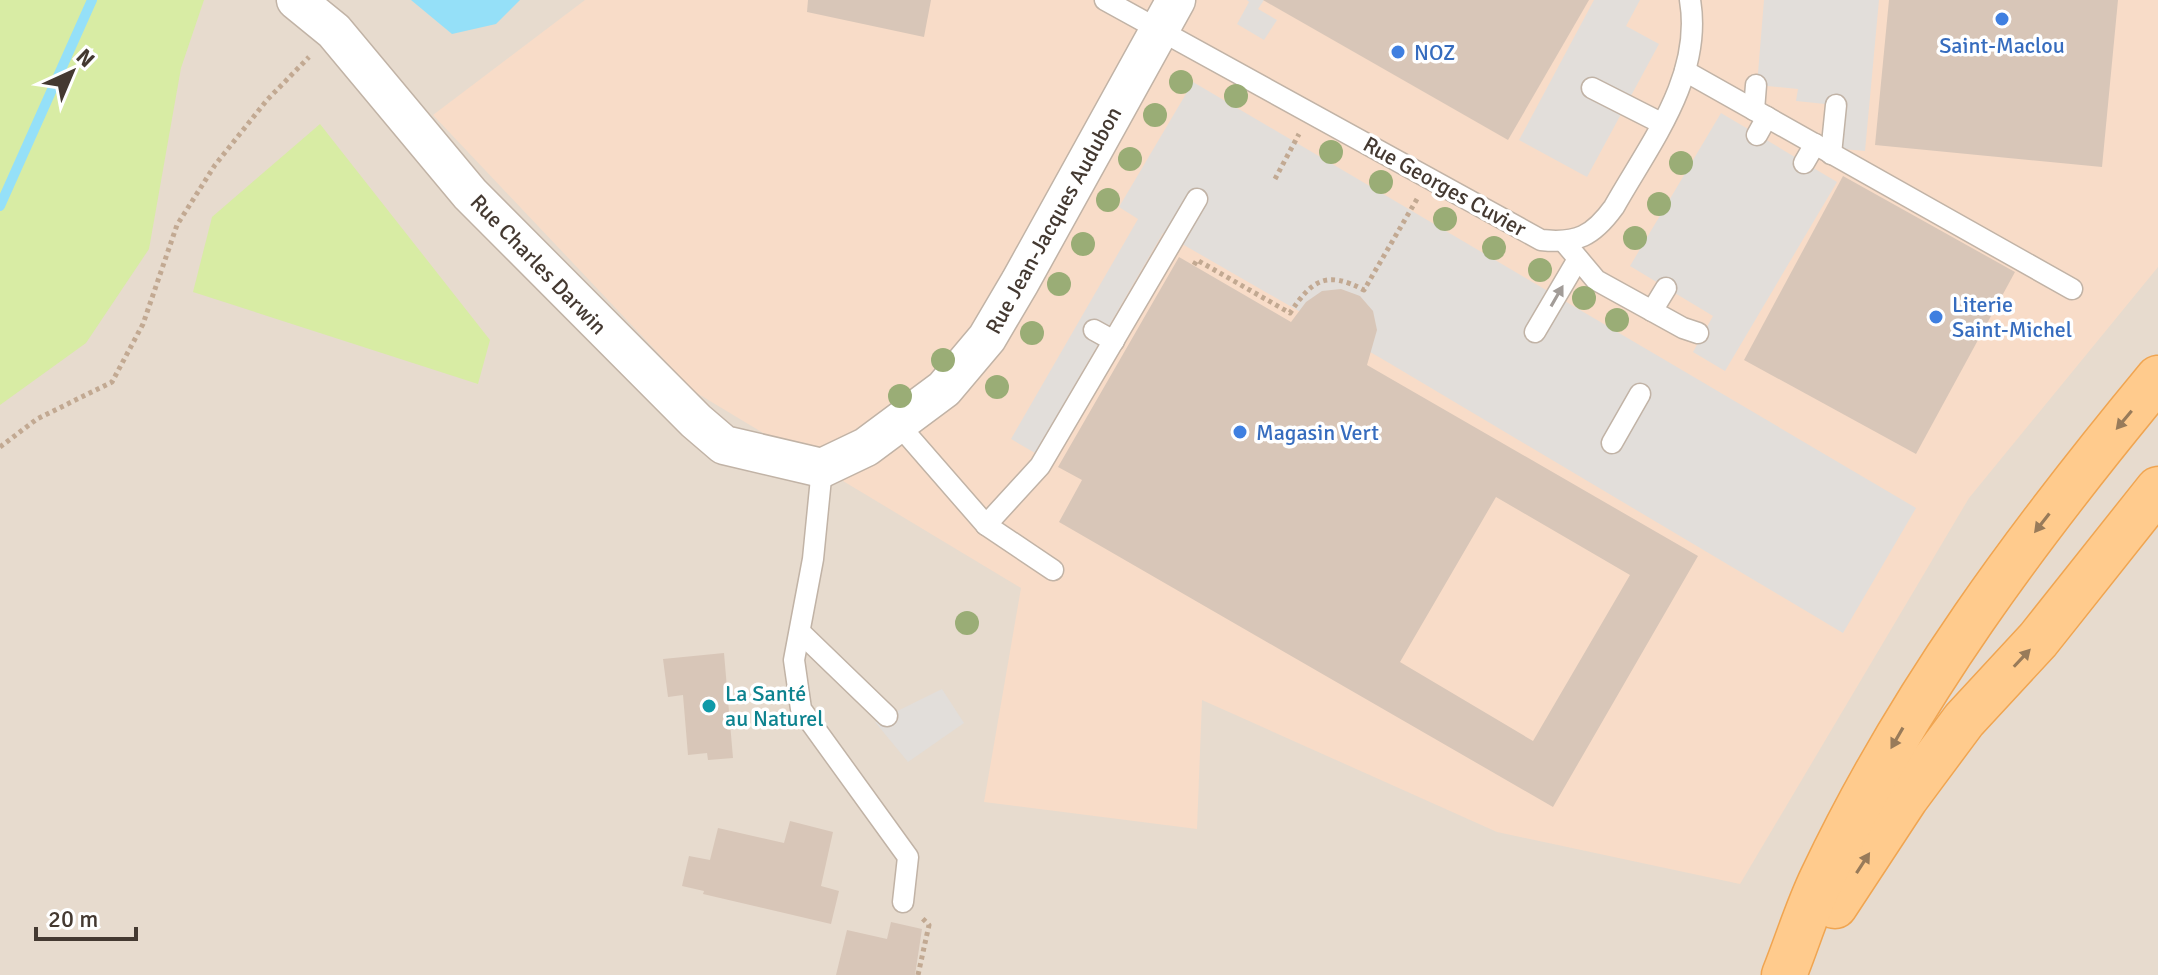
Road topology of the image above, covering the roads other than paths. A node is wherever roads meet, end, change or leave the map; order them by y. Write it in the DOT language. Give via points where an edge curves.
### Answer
graph roads {
  1 [pos="296,0"];
  2 [pos="1105,0"];
  3 [pos="1690,0"];
  4 [pos="1168,14"];
  5 [pos="1685,71"];
  6 [pos="1756,85"];
  7 [pos="1592,88"];
  8 [pos="1836,105"];
  9 [pos="1759,121"];
  10 [pos="1661,123"];
  11 [pos="1823,149"];
  12 [pos="1804,163"];
  13 [pos="1197,199"];
  14 [pos="1572,251"];
  15 [pos="1666,288"];
  16 [pos="2072,289"];
  17 [pos="1652,311"];
  18 [pos="1094,330"];
  19 [pos="1535,332"];
  20 [pos="1698,333"];
  21 [pos="1114,341"];
  22 [pos="2158,378"];
  23 [pos="1640,394"];
  24 [pos="898,424"];
  25 [pos="1612,443"];
  26 [pos="822,468"];
  27 [pos="2158,489"];
  28 [pos="986,525"];
  29 [pos="1053,570"];
  30 [pos="800,632"];
  31 [pos="887,716"];
  32 [pos="903,902"];
  33 [pos="1787,975"];
  1 -- 26 [label="street, Rue Charles Darwin" via="334,31 470,194 696,421 724,445"];
  2 -- 4 [label="lane, Rue Georges Cuvier"];
  3 -- 5 [label="lane" via="1691,51"];
  4 -- 14 [label="lane, Rue Georges Cuvier" via="1311,112 1541,240"];
  4 -- 24 [label="street, Rue Jean-Jacques Audubon" via="987,338 944,389"];
  5 -- 9 [label="lane"];
  5 -- 10 [label="lane"];
  6 -- 9 [label="lane"];
  7 -- 10 [label="lane"];
  8 -- 11 [label="lane"];
  9 -- 11 [label="lane"];
  10 -- 14 [label="lane" via="1614,207"];
  11 -- 12 [label="lane"];
  11 -- 16 [label="lane"];
  13 -- 21 [label="lane"];
  14 -- 17 [label="lane" via="1596,280"];
  19 -- 14 [label="lane, one-way"];
  15 -- 17 [label="lane"];
  17 -- 20 [label="lane"];
  18 -- 21 [label="lane"];
  21 -- 28 [label="lane" via="1040,466"];
  22 -- 33 [label="main road, one-way" via="2025,544 1921,696 1821,880"];
  23 -- 25 [label="lane"];
  24 -- 26 [label="street, Rue Jean-Jacques Audubon"];
  24 -- 28 [label="lane"];
  26 -- 30 [label="lane"];
  33 -- 27 [label="main road, one-way" via="1964,720 2038,640"];
  28 -- 29 [label="lane"];
  30 -- 31 [label="lane"];
  30 -- 32 [label="lane" via="794,660 801,709 908,857"];
}
